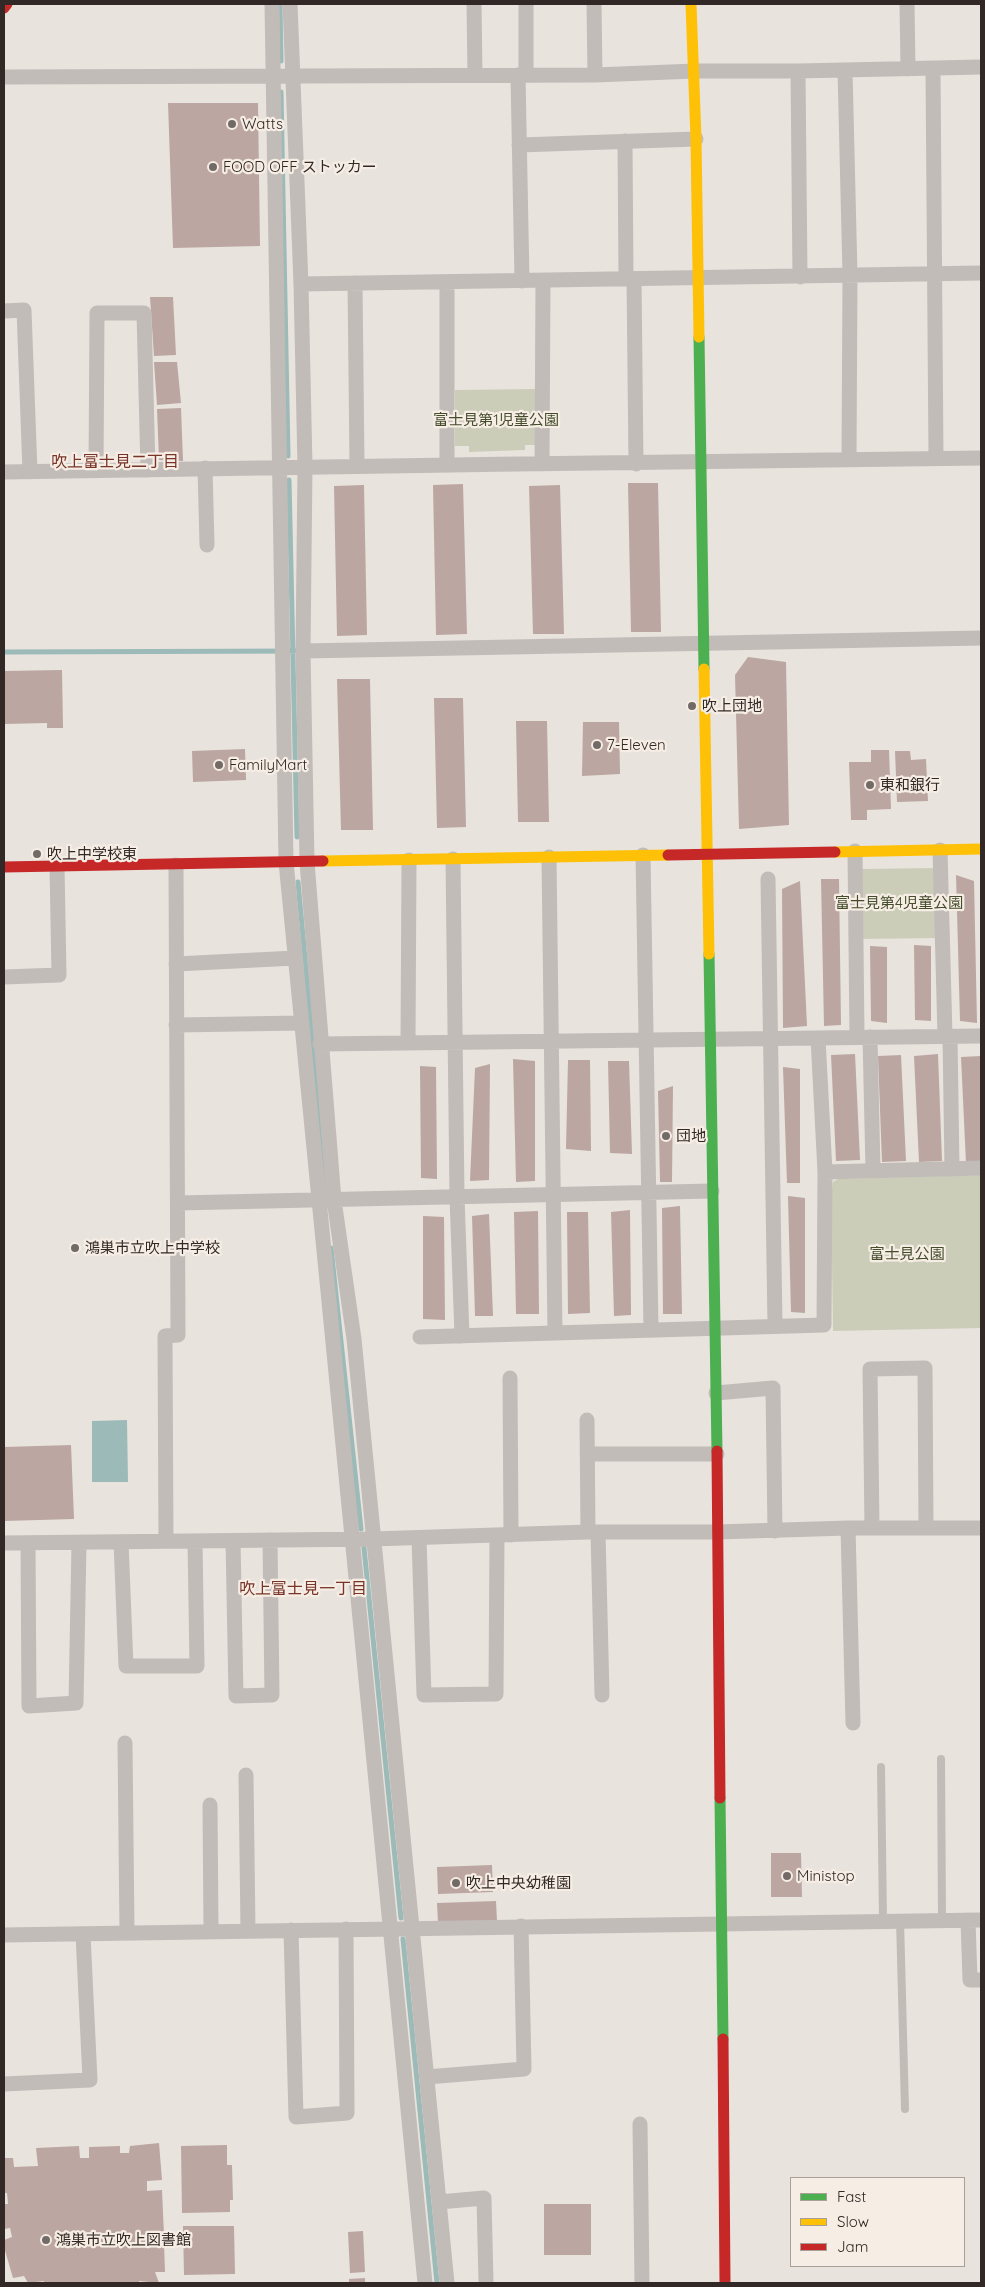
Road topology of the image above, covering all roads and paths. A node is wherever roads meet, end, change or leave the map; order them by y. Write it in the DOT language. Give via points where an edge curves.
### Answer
graph roads {
  1 [pos="7,4"];
  2 [pos="272,4"];
  3 [pos="290,4"];
  4 [pos="474,4"];
  5 [pos="526,4"];
  6 [pos="594,4"];
  7 [pos="691,4"];
  8 [pos="907,4"];
  9 [pos="4,8"];
  10 [pos="981,67"];
  11 [pos="908,69"];
  12 [pos="933,69"];
  13 [pos="845,70"];
  14 [pos="695,71"];
  15 [pos="798,71"];
  16 [pos="292,75"];
  17 [pos="474,75"];
  18 [pos="522,75"];
  19 [pos="595,75"];
  20 [pos="4,77"];
  21 [pos="273,77"];
  22 [pos="696,139"];
  23 [pos="625,141"];
  24 [pos="520,145"];
  25 [pos="981,273"];
  26 [pos="936,274"];
  27 [pos="850,275"];
  28 [pos="800,277"];
  29 [pos="697,278"];
  30 [pos="630,279"];
  31 [pos="543,280"];
  32 [pos="522,281"];
  33 [pos="447,282"];
  34 [pos="355,283"];
  35 [pos="301,284"];
  36 [pos="4,311"];
  37 [pos="936,458"];
  38 [pos="981,458"];
  39 [pos="849,459"];
  40 [pos="702,461"];
  41 [pos="447,464"];
  42 [pos="542,464"];
  43 [pos="636,464"];
  44 [pos="357,465"];
  45 [pos="305,466"];
  46 [pos="280,467"];
  47 [pos="205,468"];
  48 [pos="96,470"];
  49 [pos="148,470"];
  50 [pos="4,472"];
  51 [pos="30,472"];
  52 [pos="207,545"];
  53 [pos="981,638"];
  54 [pos="705,643"];
  55 [pos="304,651"];
  56 [pos="981,849"];
  57 [pos="940,850"];
  58 [pos="855,851"];
  59 [pos="707,854"];
  60 [pos="643,855"];
  61 [pos="549,857"];
  62 [pos="453,859"];
  63 [pos="409,860"];
  64 [pos="286,862"];
  65 [pos="308,862"];
  66 [pos="176,865"];
  67 [pos="57,866"];
  68 [pos="4,868"];
  69 [pos="768,879"];
  70 [pos="295,958"];
  71 [pos="176,964"];
  72 [pos="4,977"];
  73 [pos="302,1022"];
  74 [pos="176,1024"];
  75 [pos="947,1036"];
  76 [pos="981,1036"];
  77 [pos="864,1037"];
  78 [pos="818,1038"];
  79 [pos="771,1039"];
  80 [pos="647,1040"];
  81 [pos="710,1040"];
  82 [pos="552,1042"];
  83 [pos="456,1043"];
  84 [pos="320,1044"];
  85 [pos="408,1044"];
  86 [pos="981,1168"];
  87 [pos="952,1169"];
  88 [pos="873,1170"];
  89 [pos="825,1172"];
  90 [pos="712,1192"];
  91 [pos="648,1193"];
  92 [pos="552,1195"];
  93 [pos="457,1197"];
  94 [pos="318,1200"];
  95 [pos="334,1200"];
  96 [pos="178,1203"];
  97 [pos="775,1325"];
  98 [pos="714,1327"];
  99 [pos="651,1329"];
  100 [pos="554,1333"];
  101 [pos="462,1336"];
  102 [pos="420,1337"];
  103 [pos="510,1378"];
  104 [pos="716,1393"];
  105 [pos="587,1420"];
  106 [pos="587,1454"];
  107 [pos="717,1454"];
  108 [pos="848,1528"];
  109 [pos="872,1528"];
  110 [pos="926,1528"];
  111 [pos="981,1528"];
  112 [pos="775,1531"];
  113 [pos="593,1532"];
  114 [pos="717,1532"];
  115 [pos="504,1535"];
  116 [pos="353,1538"];
  117 [pos="419,1538"];
  118 [pos="372,1539"];
  119 [pos="270,1540"];
  120 [pos="166,1541"];
  121 [pos="233,1541"];
  122 [pos="121,1542"];
  123 [pos="194,1542"];
  124 [pos="4,1543"];
  125 [pos="28,1543"];
  126 [pos="79,1543"];
  127 [pos="602,1695"];
  128 [pos="853,1723"];
  129 [pos="125,1743"];
  130 [pos="941,1759"];
  131 [pos="881,1767"];
  132 [pos="246,1775"];
  133 [pos="210,1805"];
  134 [pos="900,1920"];
  135 [pos="942,1920"];
  136 [pos="975,1920"];
  137 [pos="883,1921"];
  138 [pos="720,1922"];
  139 [pos="521,1926"];
  140 [pos="412,1928"];
  141 [pos="389,1929"];
  142 [pos="291,1930"];
  143 [pos="346,1930"];
  144 [pos="248,1931"];
  145 [pos="211,1932"];
  146 [pos="127,1933"];
  147 [pos="83,1934"];
  148 [pos="4,1935"];
  149 [pos="981,1980"];
  150 [pos="427,2077"];
  151 [pos="4,2084"];
  152 [pos="905,2109"];
  153 [pos="640,2124"];
  154 [pos="439,2202"];
  155 [pos="425,2283"];
  156 [pos="447,2283"];
  157 [pos="486,2283"];
  158 [pos="642,2283"];
  159 [pos="725,2283"];
  1 -- 9 [label="street"];
  2 -- 21 [label="street"];
  3 -- 16 [label="street"];
  4 -- 17 [label="street"];
  5 -- 18 [label="street"];
  6 -- 19 [label="street"];
  7 -- 14 [label="street"];
  8 -- 11 [label="street"];
  10 -- 12 [label="street"];
  11 -- 12 [label="street"];
  11 -- 13 [label="street"];
  12 -- 26 [label="street"];
  13 -- 15 [label="street"];
  13 -- 27 [label="street"];
  14 -- 15 [label="street"];
  14 -- 19 [label="street"];
  14 -- 22 [label="street"];
  15 -- 28 [label="street"];
  16 -- 17 [label="street"];
  16 -- 21 [label="street"];
  16 -- 35 [label="street"];
  17 -- 18 [label="street"];
  18 -- 19 [label="street"];
  18 -- 24 [label="street"];
  20 -- 21 [label="street"];
  21 -- 46 [label="street"];
  22 -- 23 [label="street"];
  22 -- 29 [label="street"];
  23 -- 24 [label="street"];
  23 -- 30 [label="street"];
  24 -- 32 [label="street"];
  25 -- 26 [label="street"];
  26 -- 27 [label="street"];
  26 -- 37 [label="street"];
  27 -- 28 [label="street"];
  27 -- 39 [label="street"];
  28 -- 29 [label="street"];
  29 -- 30 [label="street"];
  29 -- 40 [label="street"];
  30 -- 31 [label="street"];
  30 -- 43 [label="street"];
  31 -- 32 [label="street"];
  31 -- 42 [label="street"];
  32 -- 33 [label="street"];
  33 -- 34 [label="street"];
  33 -- 41 [label="street"];
  34 -- 35 [label="street"];
  34 -- 44 [label="street"];
  35 -- 45 [label="street"];
  36 -- 51 [label="street" via="24,310"];
  37 -- 38 [label="street"];
  37 -- 39 [label="street"];
  39 -- 40 [label="street"];
  40 -- 43 [label="street"];
  40 -- 54 [label="street"];
  41 -- 42 [label="street"];
  41 -- 44 [label="street"];
  42 -- 43 [label="street"];
  44 -- 45 [label="street"];
  45 -- 46 [label="street"];
  45 -- 55 [label="street"];
  46 -- 47 [label="street"];
  46 -- 64 [label="street"];
  47 -- 49 [label="street"];
  47 -- 52 [label="street"];
  48 -- 49 [label="street"];
  48 -- 49 [label="street" via="97,313 144,313"];
  48 -- 51 [label="street"];
  50 -- 51 [label="street"];
  53 -- 54 [label="street"];
  54 -- 55 [label="street"];
  54 -- 59 [label="street"];
  55 -- 65 [label="street"];
  56 -- 57 [label="street"];
  57 -- 58 [label="street"];
  57 -- 75 [label="street"];
  58 -- 59 [label="street"];
  58 -- 77 [label="street"];
  59 -- 60 [label="street"];
  59 -- 81 [label="street"];
  60 -- 61 [label="street"];
  60 -- 80 [label="street"];
  61 -- 62 [label="street"];
  61 -- 82 [label="street"];
  62 -- 63 [label="street"];
  62 -- 83 [label="street"];
  63 -- 65 [label="street"];
  63 -- 85 [label="street"];
  64 -- 65 [label="street"];
  64 -- 66 [label="street"];
  64 -- 70 [label="street"];
  65 -- 84 [label="street"];
  66 -- 67 [label="street"];
  66 -- 71 [label="street"];
  67 -- 68 [label="street"];
  67 -- 72 [label="street" via="59,975"];
  69 -- 79 [label="street"];
  70 -- 71 [label="street"];
  70 -- 73 [label="street"];
  71 -- 74 [label="street"];
  73 -- 74 [label="street"];
  73 -- 94 [label="street"];
  74 -- 96 [label="street"];
  75 -- 76 [label="street"];
  75 -- 77 [label="street"];
  75 -- 87 [label="street"];
  77 -- 78 [label="street"];
  77 -- 88 [label="street"];
  78 -- 79 [label="street"];
  78 -- 89 [label="street"];
  79 -- 81 [label="street"];
  79 -- 97 [label="street"];
  80 -- 81 [label="street"];
  80 -- 82 [label="street"];
  80 -- 91 [label="street"];
  81 -- 90 [label="street"];
  82 -- 83 [label="street"];
  82 -- 92 [label="street"];
  83 -- 85 [label="street"];
  83 -- 93 [label="street"];
  84 -- 85 [label="street"];
  84 -- 95 [label="street"];
  86 -- 87 [label="street"];
  87 -- 88 [label="street"];
  88 -- 89 [label="street"];
  89 -- 97 [label="street" via="824,1324"];
  90 -- 91 [label="street"];
  90 -- 98 [label="street"];
  91 -- 92 [label="street"];
  91 -- 99 [label="street"];
  92 -- 93 [label="street"];
  92 -- 100 [label="street"];
  93 -- 95 [label="street"];
  93 -- 101 [label="street"];
  94 -- 95 [label="street"];
  94 -- 96 [label="street"];
  94 -- 116 [label="street"];
  95 -- 118 [label="street" via="354,1339"];
  96 -- 120 [label="street" via="178,1335 165,1336"];
  97 -- 98 [label="street"];
  98 -- 99 [label="street"];
  98 -- 104 [label="street"];
  99 -- 100 [label="street"];
  100 -- 101 [label="street"];
  101 -- 102 [label="street"];
  103 -- 115 [label="street"];
  104 -- 107 [label="street"];
  104 -- 112 [label="street" via="773,1388"];
  105 -- 106 [label="street"];
  106 -- 107 [label="street"];
  106 -- 113 [label="street"];
  107 -- 114 [label="street"];
  108 -- 109 [label="street"];
  108 -- 112 [label="street"];
  108 -- 128 [label="street"];
  109 -- 110 [label="street"];
  109 -- 110 [label="street" via="870,1369 925,1368"];
  110 -- 111 [label="street"];
  112 -- 114 [label="street"];
  113 -- 114 [label="street"];
  113 -- 115 [label="street"];
  113 -- 127 [label="street"];
  114 -- 138 [label="street"];
  115 -- 117 [label="street"];
  115 -- 117 [label="street" via="496,1694 424,1695"];
  116 -- 118 [label="street"];
  116 -- 119 [label="street"];
  116 -- 141 [label="street"];
  117 -- 118 [label="street"];
  118 -- 140 [label="street"];
  119 -- 121 [label="street"];
  119 -- 121 [label="street" via="272,1695 236,1696"];
  120 -- 122 [label="street"];
  120 -- 123 [label="street"];
  121 -- 123 [label="street"];
  122 -- 123 [label="street" via="126,1666 197,1666"];
  122 -- 126 [label="street"];
  124 -- 125 [label="street"];
  125 -- 126 [label="street"];
  125 -- 126 [label="street" via="29,1706 76,1703"];
  129 -- 146 [label="street"];
  130 -- 135 [label="lane"];
  131 -- 137 [label="lane"];
  132 -- 144 [label="street"];
  133 -- 145 [label="street"];
  134 -- 135 [label="street"];
  134 -- 137 [label="street"];
  134 -- 152 [label="lane"];
  135 -- 136 [label="street"];
  136 -- 149 [label="street" via="970,1980"];
  137 -- 138 [label="street"];
  138 -- 139 [label="street"];
  138 -- 159 [label="street"];
  139 -- 140 [label="street"];
  139 -- 150 [label="street" via="524,2069"];
  140 -- 141 [label="street"];
  140 -- 150 [label="street"];
  141 -- 143 [label="street"];
  141 -- 155 [label="street"];
  142 -- 143 [label="street"];
  142 -- 143 [label="street" via="296,2117 348,2113"];
  142 -- 144 [label="street"];
  144 -- 145 [label="street"];
  145 -- 146 [label="street"];
  146 -- 147 [label="street"];
  147 -- 148 [label="street"];
  147 -- 151 [label="street" via="90,2080"];
  150 -- 154 [label="street"];
  153 -- 158 [label="street"];
  154 -- 156 [label="street"];
  154 -- 157 [label="street" via="484,2198"];
}
